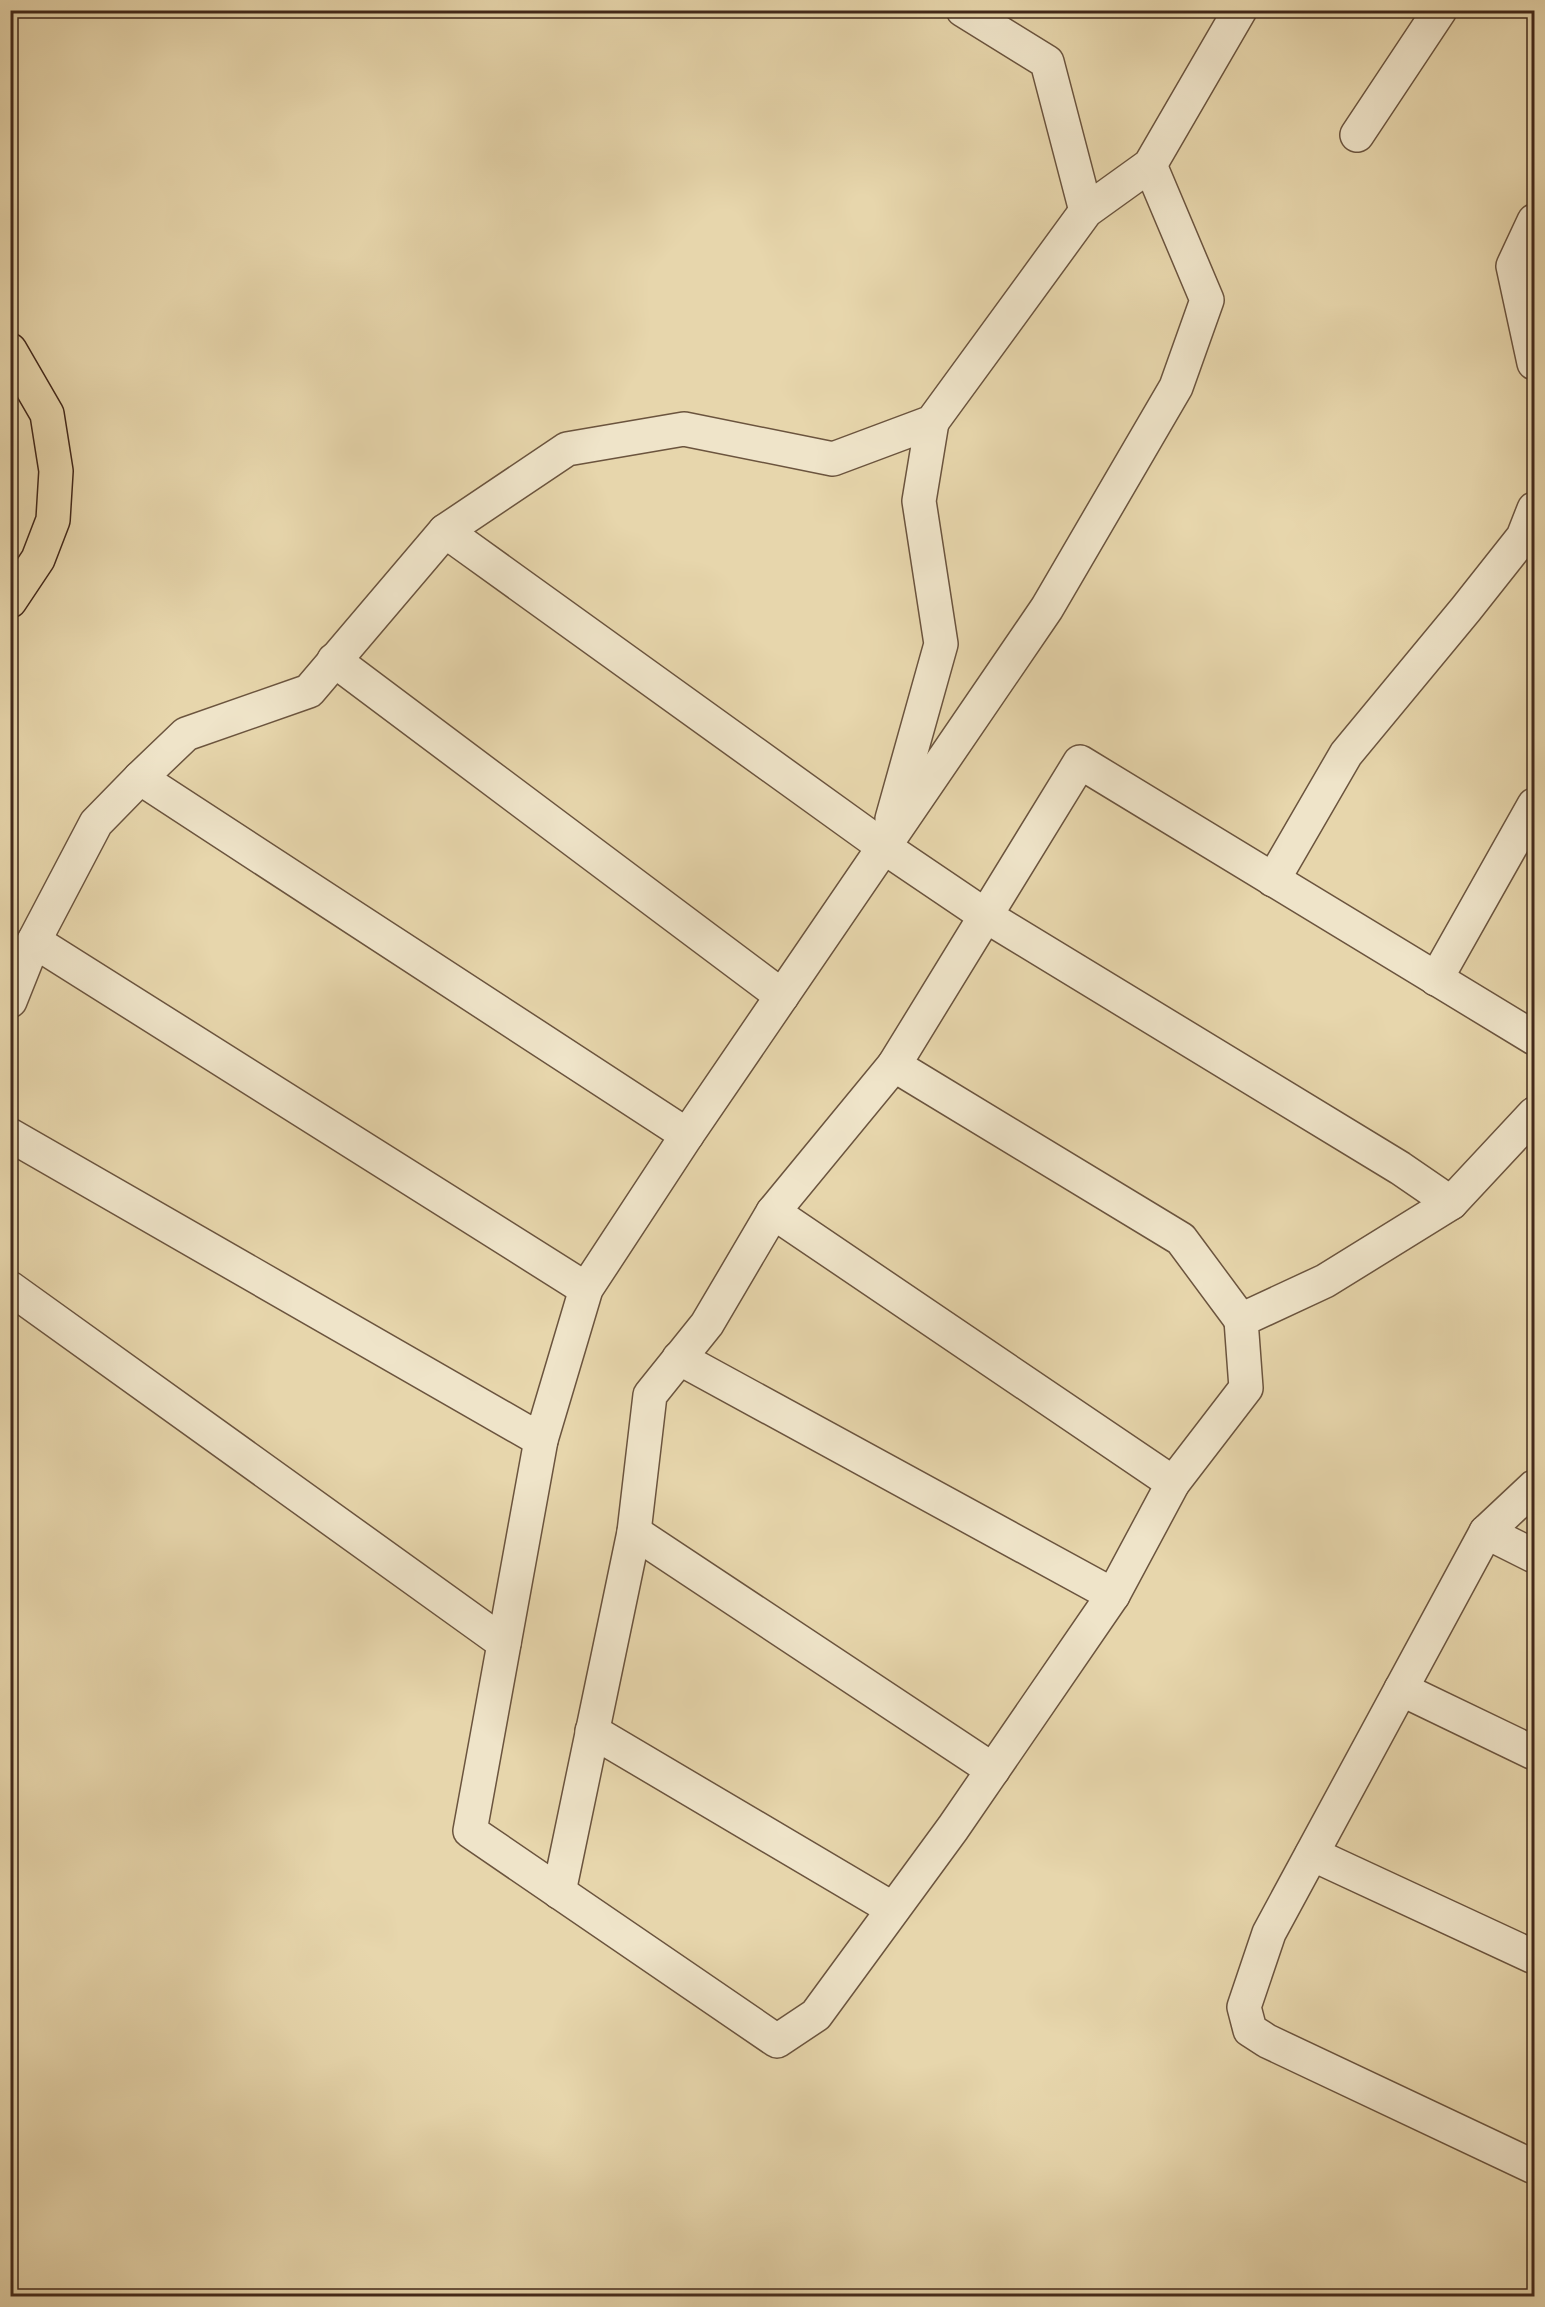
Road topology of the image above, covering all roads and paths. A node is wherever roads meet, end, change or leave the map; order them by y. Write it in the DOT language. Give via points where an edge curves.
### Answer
graph roads {
  1 [pos="963,10"];
  2 [pos="1240,10"];
  3 [pos="1440,10"];
  4 [pos="1357,135"];
  5 [pos="1150,165"];
  6 [pos="1086,212"];
  7 [pos="1534,221"];
  8 [pos="10,350"];
  9 [pos="1534,363"];
  10 [pos="932,422"];
  11 [pos="1534,509"];
  12 [pos="445,531"];
  13 [pos="10,601"];
  14 [pos="334,660"];
  15 [pos="140,778"];
  16 [pos="1534,805"];
  17 [pos="884,847"];
  18 [pos="1273,880"];
  19 [pos="986,916"];
  20 [pos="34,941"];
  21 [pos="1436,978"];
  22 [pos="782,996"];
  23 [pos="10,1001"];
  24 [pos="1534,1038"];
  25 [pos="894,1065"];
  26 [pos="1534,1114"];
  27 [pos="10,1134"];
  28 [pos="687,1135"];
  29 [pos="1451,1203"];
  30 [pos="773,1212"];
  31 [pos="10,1288"];
  32 [pos="586,1289"];
  33 [pos="1241,1320"];
  34 [pos="679,1358"];
  35 [pos="541,1440"];
  36 [pos="1173,1483"];
  37 [pos="1534,1487"];
  38 [pos="634,1532"];
  39 [pos="1486,1533"];
  40 [pos="1534,1556"];
  41 [pos="1113,1595"];
  42 [pos="504,1644"];
  43 [pos="1401,1689"];
  44 [pos="592,1731"];
  45 [pos="1534,1753"];
  46 [pos="993,1770"];
  47 [pos="1312,1854"];
  48 [pos="559,1892"];
  49 [pos="893,1909"];
  50 [pos="1534,1957"];
  51 [pos="1534,2167"];
  1 -- 6 [label="street" via="1047,63"];
  2 -- 5 [label="street"];
  3 -- 4 [label="street"];
  5 -- 6 [label="street"];
  5 -- 17 [label="street" via="1207,300 1176,387 1047,608"];
  6 -- 10 [label="street"];
  7 -- 9 [label="street" via="1513,266"];
  8 -- 13 [label="main road" via="47,414 56,471 53,520 38,559"];
  10 -- 12 [label="street" via="833,459 684,429 567,449"];
  10 -- 17 [label="street" via="919,501 941,644"];
  11 -- 18 [label="street" via="1523,537 1346,754"];
  12 -- 14 [label="street"];
  12 -- 17 [label="street"];
  14 -- 15 [label="street" via="309,691 186,734"];
  14 -- 22 [label="street"];
  15 -- 20 [label="street" via="96,823"];
  15 -- 28 [label="street"];
  16 -- 21 [label="street"];
  17 -- 19 [label="street"];
  17 -- 22 [label="street"];
  18 -- 19 [label="street" via="1080,762"];
  18 -- 21 [label="street"];
  19 -- 25 [label="street"];
  19 -- 29 [label="street"];
  20 -- 23 [label="street"];
  20 -- 32 [label="street"];
  21 -- 24 [label="street"];
  22 -- 28 [label="street"];
  25 -- 30 [label="street"];
  25 -- 33 [label="street" via="1180,1239"];
  26 -- 29 [label="street"];
  27 -- 35 [label="street"];
  28 -- 32 [label="street"];
  29 -- 33 [label="street" via="1325,1281"];
  30 -- 34 [label="street" via="707,1324"];
  30 -- 36 [label="street"];
  31 -- 42 [label="street"];
  32 -- 35 [label="street"];
  33 -- 36 [label="street" via="1246,1388"];
  34 -- 38 [label="street" via="650,1395"];
  34 -- 41 [label="street"];
  35 -- 42 [label="street"];
  36 -- 41 [label="street"];
  37 -- 39 [label="street"];
  38 -- 44 [label="street"];
  38 -- 46 [label="street"];
  39 -- 40 [label="street"];
  39 -- 43 [label="street"];
  41 -- 46 [label="street"];
  42 -- 48 [label="street" via="470,1831"];
  43 -- 45 [label="street"];
  43 -- 47 [label="street"];
  44 -- 48 [label="street"];
  44 -- 49 [label="street"];
  46 -- 49 [label="street"];
  47 -- 50 [label="street"];
  47 -- 51 [label="street" via="1266,1944 1244,2007 1250,2030"];
  48 -- 49 [label="street" via="777,2041 816,2015"];
}
